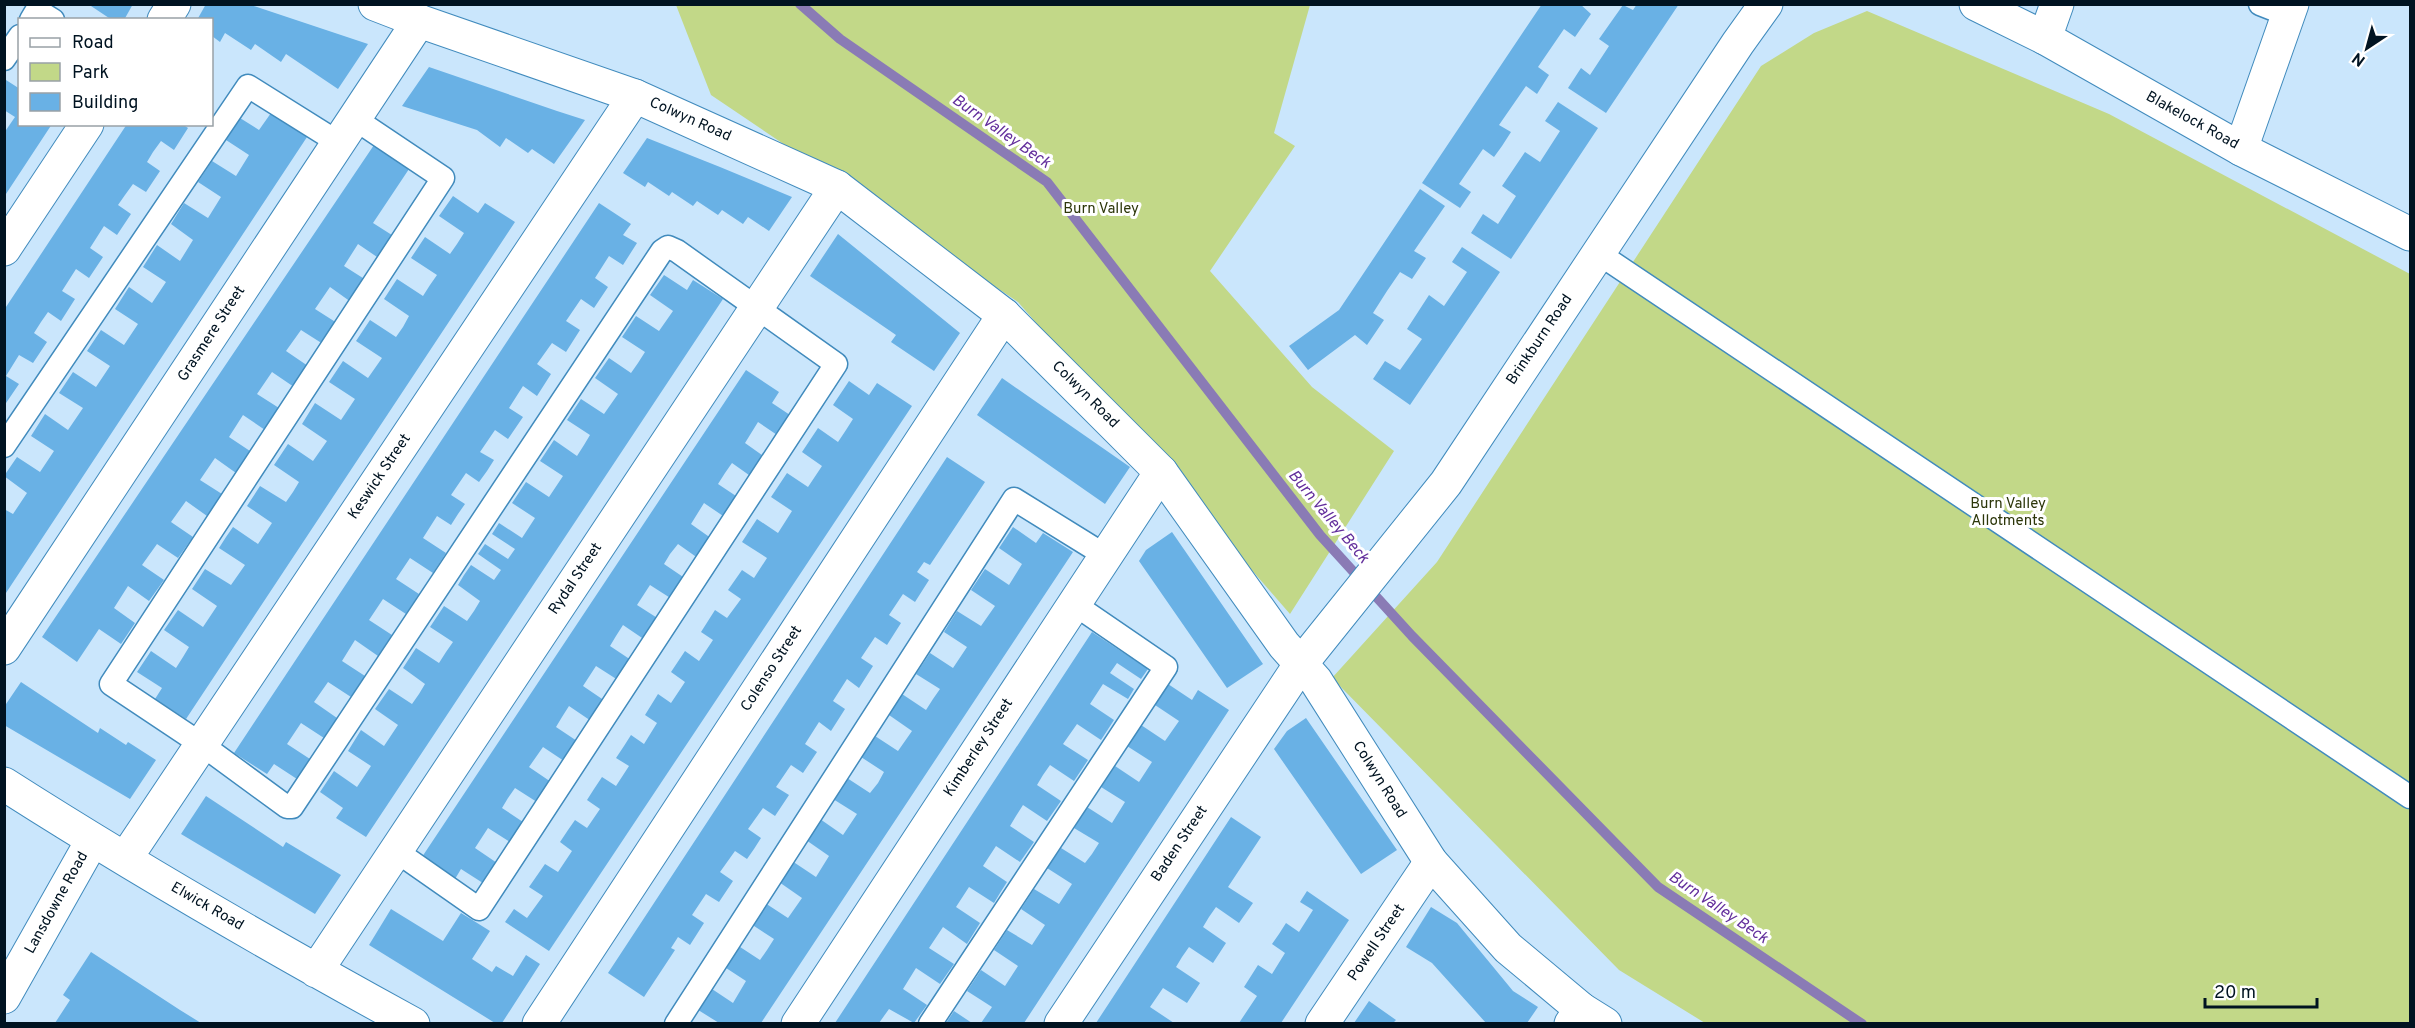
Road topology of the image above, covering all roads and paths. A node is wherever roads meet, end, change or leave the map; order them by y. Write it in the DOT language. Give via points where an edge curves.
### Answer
graph roads {
  1 [pos="174,4"];
  2 [pos="375,4"];
  3 [pos="1766,4"];
  4 [pos="1976,4"];
  5 [pos="2057,4"];
  6 [pos="2280,8"];
  7 [pos="32,18"];
  8 [pos="50,18"];
  9 [pos="165,18"];
  10 [pos="419,21"];
  11 [pos="2045,38"];
  12 [pos="18,39"];
  13 [pos="4,59"];
  14 [pos="635,96"];
  15 [pos="86,126"];
  16 [pos="347,131"];
  17 [pos="2241,149"];
  18 [pos="837,187"];
  19 [pos="2410,234"];
  20 [pos="4,249"];
  21 [pos="1598,253"];
  22 [pos="756,309"];
  23 [pos="1004,315"];
  24 [pos="4,446"];
  25 [pos="1161,472"];
  26 [pos="1106,556"];
  27 [pos="1074,604"];
  28 [pos="4,648"];
  29 [pos="1300,665"];
  30 [pos="201,744"];
  31 [pos="4,784"];
  32 [pos="2410,797"];
  33 [pos="92,841"];
  34 [pos="396,851"];
  35 [pos="125,859"];
  36 [pos="1431,862"];
  37 [pos="316,971"];
  38 [pos="4,997"];
  39 [pos="1586,1019"];
  40 [pos="413,1023"];
  41 [pos="539,1023"];
  42 [pos="676,1023"];
  43 [pos="798,1023"];
  44 [pos="930,1023"];
  45 [pos="1061,1023"];
  46 [pos="1322,1023"];
  1 -- 9 [label="street"];
  2 -- 10 [label="street, Colwyn Road"];
  3 -- 21 [label="street, Brinkburn Road"];
  4 -- 11 [label="street, Blakelock Road"];
  5 -- 11 [label="street"];
  6 -- 17 [label="street"];
  7 -- 8 [label="lane" via="37,9"];
  10 -- 14 [label="street, Colwyn Road"];
  10 -- 16 [label="street, Grasmere Street"];
  11 -- 17 [label="street, Blakelock Road"];
  12 -- 13 [label="lane"];
  14 -- 18 [label="street, Colwyn Road"];
  14 -- 30 [label="street, Keswick Street"];
  15 -- 20 [label="street"];
  16 -- 24 [label="lane" via="248,86"];
  16 -- 28 [label="street, Grasmere Street"];
  16 -- 30 [label="lane" via="443,178 111,684"];
  17 -- 19 [label="street, Blakelock Road"];
  18 -- 22 [label="street, Rydal Street"];
  18 -- 23 [label="street, Colwyn Road"];
  21 -- 29 [label="street, Brinkburn Road" via="1446,483"];
  21 -- 32 [label="lane"];
  22 -- 30 [label="lane" via="677,251 668,247 663,252 292,807"];
  22 -- 34 [label="street, Rydal Street"];
  22 -- 34 [label="lane" via="836,364 479,909"];
  23 -- 25 [label="street, Colwyn Road"];
  23 -- 41 [label="street, Colenso Street"];
  25 -- 26 [label="street, Kimberley Street"];
  25 -- 29 [label="street, Colwyn Road"];
  26 -- 27 [label="street, Kimberley Street"];
  26 -- 42 [label="lane" via="1014,499"];
  27 -- 43 [label="street, Kimberley Street"];
  27 -- 44 [label="lane" via="1166,667"];
  29 -- 36 [label="street, Colwyn Road" via="1316,681"];
  29 -- 45 [label="street, Baden Street"];
  30 -- 35 [label="street, Keswick Street"];
  31 -- 33 [label="street, Elwick Road"];
  33 -- 35 [label="street, Elwick Road"];
  33 -- 38 [label="street, Lansdowne Road"];
  34 -- 37 [label="street, Rydal Street"];
  35 -- 37 [label="street, Elwick Road"];
  36 -- 39 [label="street, Colwyn Road" via="1508,948"];
  36 -- 46 [label="street, Powell Street"];
  37 -- 40 [label="street, Elwick Road"];
}
